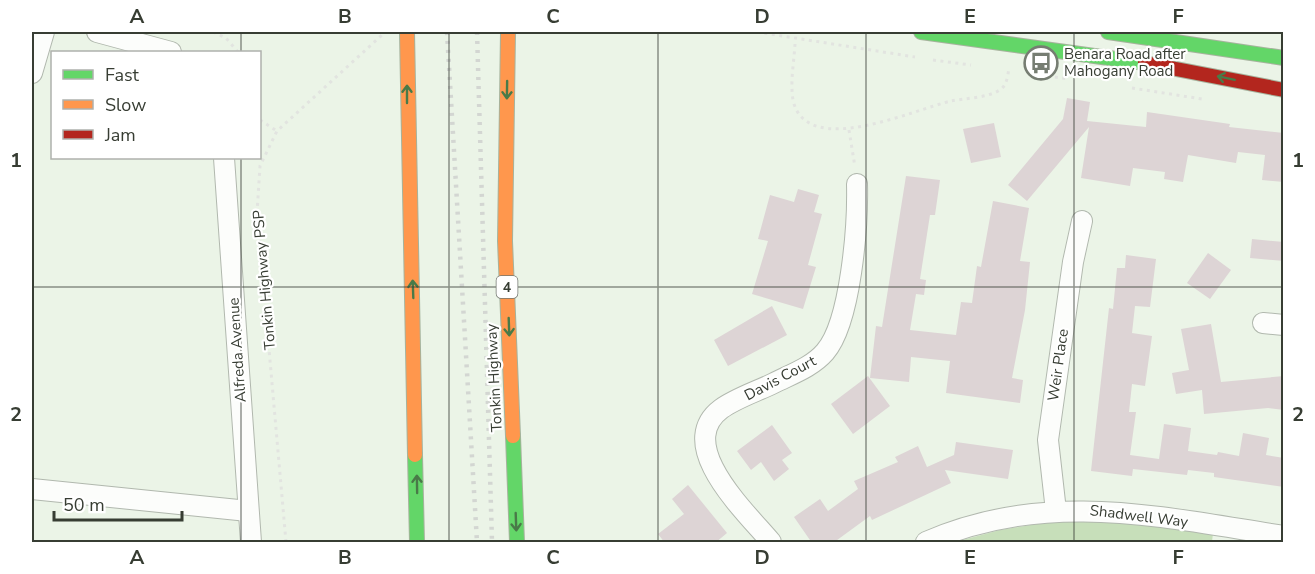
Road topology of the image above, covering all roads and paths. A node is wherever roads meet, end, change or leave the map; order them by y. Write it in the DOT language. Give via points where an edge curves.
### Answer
graph roads {
  1 [pos="44,32"];
  2 [pos="97,32"];
  3 [pos="213,32"];
  4 [pos="385,32"];
  5 [pos="407,32"];
  6 [pos="508,32"];
  7 [pos="921,32"];
  8 [pos="988,32"];
  9 [pos="1108,32"];
  10 [pos="1076,39"];
  11 [pos="795,44"];
  12 [pos="1023,45"];
  13 [pos="167,51"];
  14 [pos="237,51"];
  15 [pos="1284,58"];
  16 [pos="1177,68"];
  17 [pos="1009,69"];
  18 [pos="32,73"];
  19 [pos="1284,90"];
  20 [pos="261,121"];
  21 [pos="849,129"];
  22 [pos="277,131"];
  23 [pos="224,159"];
  24 [pos="857,184"];
  25 [pos="1082,221"];
  26 [pos="1263,323"];
  27 [pos="1284,325"];
  28 [pos="32,489"];
  29 [pos="248,511"];
  30 [pos="1056,511"];
  31 [pos="1284,536"];
  32 [pos="251,543"];
  33 [pos="286,543"];
  34 [pos="417,543"];
  35 [pos="517,543"];
  36 [pos="771,543"];
  37 [pos="926,543"];
  1 -- 18 [label="street"];
  2 -- 13 [label="street"];
  3 -- 14 [label="path" via="226,38"];
  4 -- 22 [label="path, Tonkin Highway PSP"];
  34 -- 5 [label="main road, one-way"];
  6 -- 35 [label="main road, Tonkin Highway / 4, one-way" via="505,241"];
  7 -- 12 [label="main road"];
  8 -- 12 [label="main road"];
  9 -- 15 [label="main road"];
  10 -- 16 [label="main road" via="1140,52"];
  11 -- 21 [label="path" via="793,94 802,116 816,127"];
  12 -- 16 [label="main road"];
  19 -- 16 [label="main road, one-way"];
  17 -- 21 [label="path" via="997,92"];
  20 -- 22 [label="path"];
  21 -- 24 [label="path"];
  22 -- 33 [label="path, Tonkin Highway PSP" via="260,166 257,213"];
  23 -- 29 [label="street, Alfreda Avenue"];
  24 -- 36 [label="street, Davis Court" via="858,214 848,288 833,342 815,363 720,409 706,435 705,451 712,469"];
  25 -- 30 [label="street, Weir Place" via="1048,440"];
  26 -- 27 [label="street"];
  28 -- 29 [label="street"];
  29 -- 32 [label="street, Alfreda Avenue"];
  30 -- 31 [label="street, Shadwell Way" via="1121,511"];
  30 -- 37 [label="street, Shadwell Way" via="995,521"];
}
